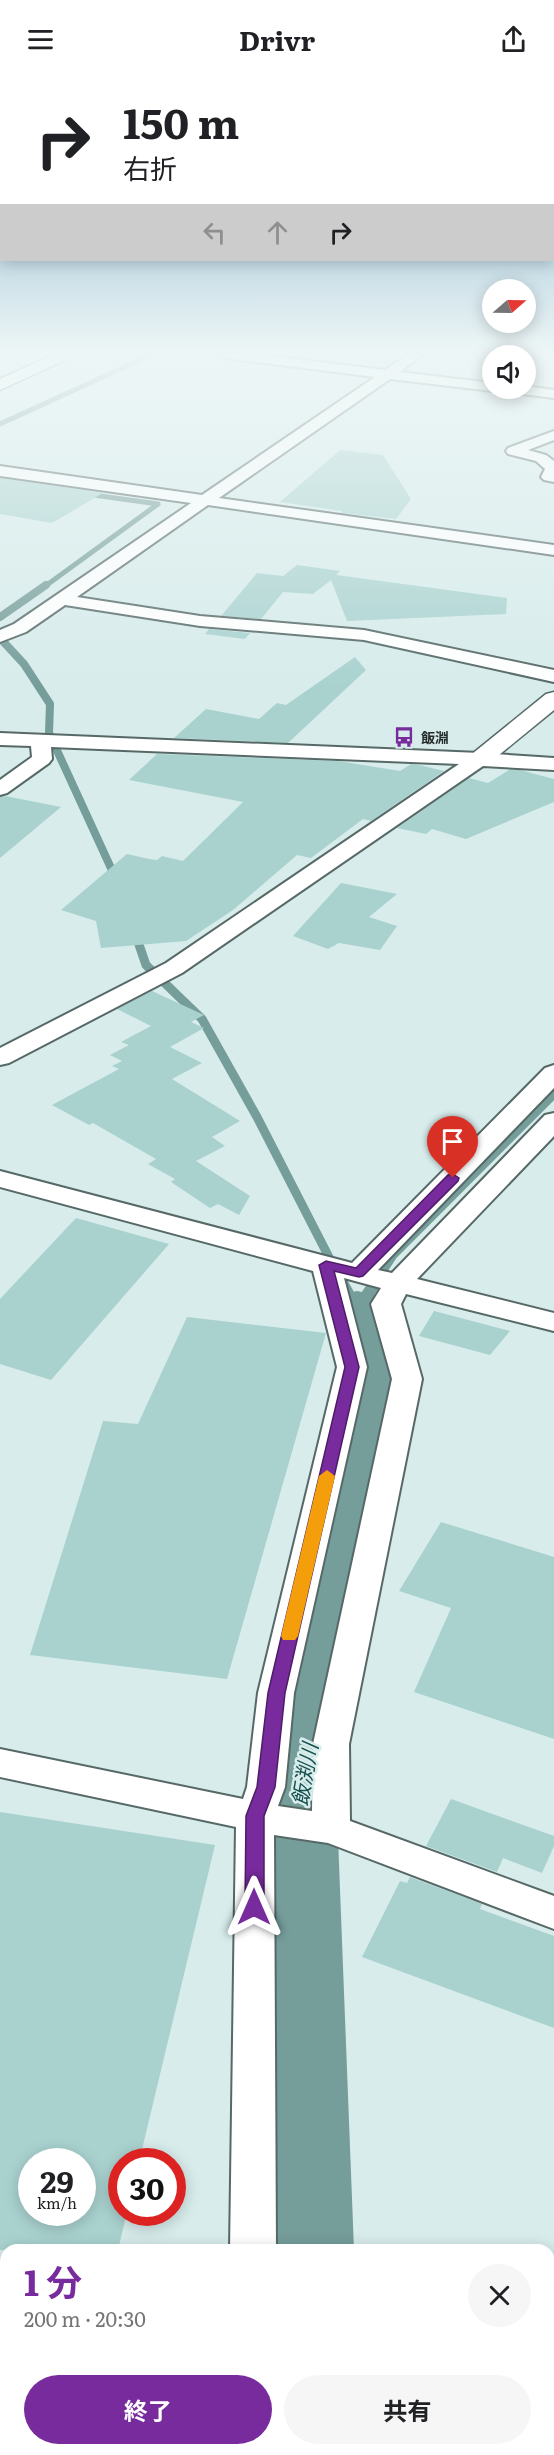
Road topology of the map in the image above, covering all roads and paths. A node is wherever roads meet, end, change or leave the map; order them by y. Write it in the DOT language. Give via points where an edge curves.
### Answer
graph roads {
  1 [pos="255,465"];
  2 [pos="550,465"];
  3 [pos="0,471"];
  4 [pos="554,477"];
  5 [pos="203,501"];
  6 [pos="554,550"];
  7 [pos="59,599"];
  8 [pos="7,634"];
  9 [pos="554,676"];
  10 [pos="554,699"];
  11 [pos="0,739"];
  12 [pos="44,742"];
  13 [pos="480,759"];
  14 [pos="554,764"];
  15 [pos="0,789"];
  16 [pos="0,1058"];
  17 [pos="554,1073"];
  18 [pos="554,1121"];
  19 [pos="0,1179"];
  20 [pos="346,1270"];
  21 [pos="397,1283"];
  22 [pos="554,1322"];
  23 [pos="0,1763"];
  24 [pos="262,1818"];
  25 [pos="331,1829"];
  26 [pos="554,1913"];
  27 [pos="253,2244"];
  1 -- 5 [label="street"];
  2 -- 4 [label="street" via="554,468 549,477"];
  3 -- 5 [label="street"];
  5 -- 6 [label="street"];
  5 -- 7 [label="street"];
  7 -- 8 [label="street"];
  7 -- 9 [label="street" via="200,621 364,635"];
  10 -- 13 [label="main road"];
  11 -- 12 [label="street"];
  12 -- 13 [label="street"];
  12 -- 15 [label="street" via="42,759"];
  13 -- 14 [label="street"];
  13 -- 16 [label="street" via="172,969"];
  17 -- 20 [label="street"];
  18 -- 21 [label="street"];
  19 -- 20 [label="street"];
  20 -- 21 [label="street"];
  20 -- 24 [label="street" via="352,1367 276,1693"];
  21 -- 22 [label="street"];
  21 -- 25 [label="street" via="386,1304 407,1379 331,1744"];
  23 -- 24 [label="street"];
  24 -- 25 [label="street"];
  24 -- 27 [label="street"];
  25 -- 26 [label="street"];
}
